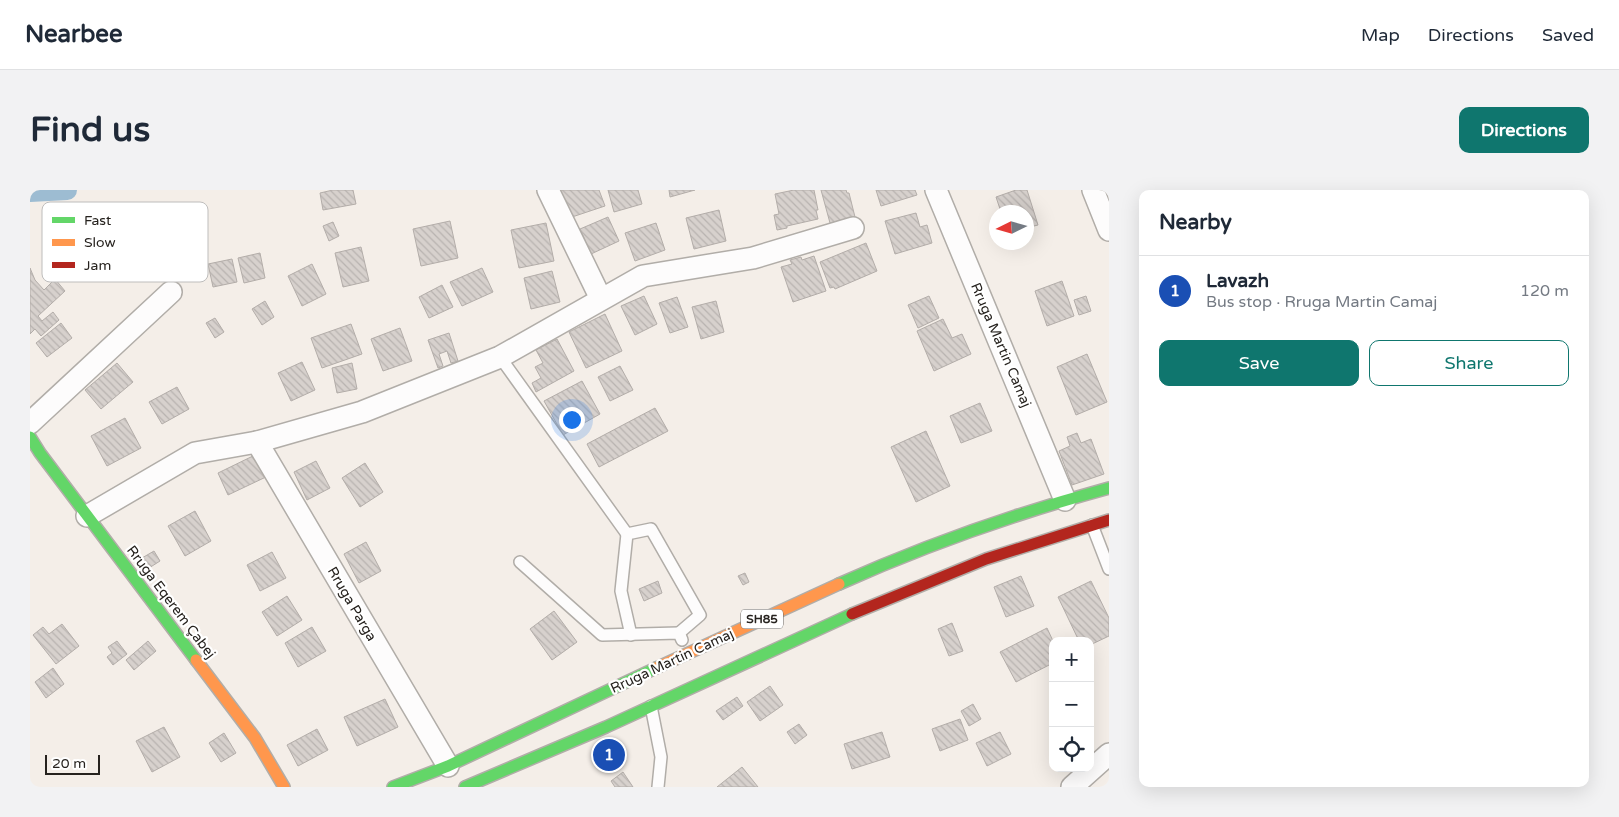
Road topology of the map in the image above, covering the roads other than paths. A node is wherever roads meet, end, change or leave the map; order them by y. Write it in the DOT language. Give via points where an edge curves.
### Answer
graph roads {
  1 [pos="548,190"];
  2 [pos="936,190"];
  3 [pos="1093,190"];
  4 [pos="853,228"];
  5 [pos="1109,230"];
  6 [pos="172,292"];
  7 [pos="601,299"];
  8 [pos="500,357"];
  9 [pos="30,423"];
  10 [pos="257,442"];
  11 [pos="34,450"];
  12 [pos="1109,488"];
  13 [pos="1066,500"];
  14 [pos="87,516"];
  15 [pos="1109,520"];
  16 [pos="1092,525"];
  17 [pos="626,534"];
  18 [pos="520,562"];
  19 [pos="1109,570"];
  20 [pos="679,633"];
  21 [pos="631,635"];
  22 [pos="687,653"];
  23 [pos="651,706"];
  24 [pos="1109,754"];
  25 [pos="448,766"];
  26 [pos="284,787"];
  27 [pos="393,787"];
  28 [pos="465,787"];
  29 [pos="658,787"];
  30 [pos="1072,787"];
  1 -- 7 [label="street"];
  2 -- 13 [label="street, Rruga Martin Camaj"];
  3 -- 5 [label="street"];
  4 -- 7 [label="street" via="753,258 643,276"];
  6 -- 9 [label="street"];
  7 -- 8 [label="street"];
  8 -- 10 [label="street" via="362,412"];
  8 -- 17 [label="lane"];
  10 -- 14 [label="street" via="195,453"];
  10 -- 25 [label="street, Rruga Parga"];
  11 -- 14 [label="main road, Rruga Eqerem Çabej"];
  12 -- 13 [label="main road, Rruga Martin Camaj / SH85"];
  13 -- 22 [label="main road, Rruga Martin Camaj / SH85" via="904,557"];
  14 -- 26 [label="main road, Rruga Eqerem Çabej" via="255,738"];
  15 -- 16 [label="main road, SH85"];
  16 -- 19 [label="lane"];
  16 -- 23 [label="main road, SH85" via="986,559 856,612"];
  17 -- 20 [label="lane" via="651,529 700,615"];
  17 -- 21 [label="lane" via="621,591"];
  18 -- 21 [label="lane" via="602,635"];
  20 -- 21 [label="lane"];
  20 -- 22 [label="lane"];
  22 -- 25 [label="main road, Rruga Martin Camaj / SH85"];
  23 -- 28 [label="main road, SH85"];
  23 -- 29 [label="lane" via="662,757"];
  24 -- 30 [label="street"];
  25 -- 27 [label="main road, Rruga Martin Camaj / SH85"];
}
